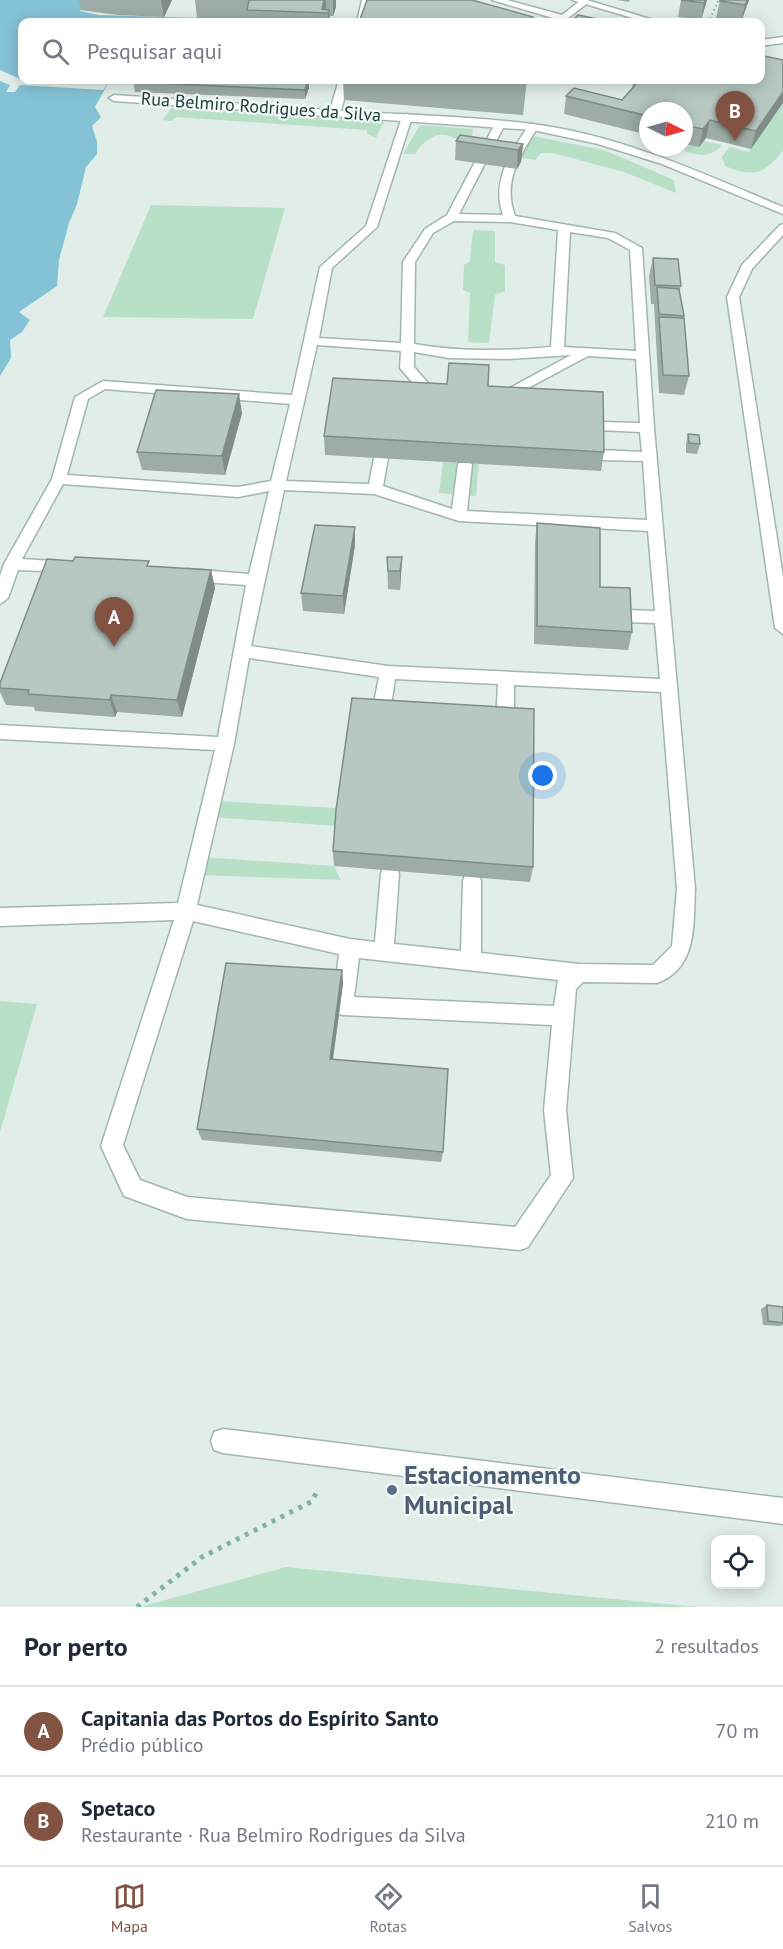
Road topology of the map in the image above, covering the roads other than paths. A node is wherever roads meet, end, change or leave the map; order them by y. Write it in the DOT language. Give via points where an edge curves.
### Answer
graph roads {
  1 [pos="367,0"];
  2 [pos="497,0"];
  3 [pos="581,1"];
  4 [pos="362,18"];
  5 [pos="554,18"];
  6 [pos="562,18"];
  7 [pos="641,18"];
  8 [pos="783,40"];
  9 [pos="765,42"];
  10 [pos="343,84"];
  11 [pos="114,98"];
  12 [pos="335,112"];
  13 [pos="407,117"];
  14 [pos="500,124"];
  15 [pos="533,127"];
  16 [pos="783,211"];
  17 [pos="452,217"];
  18 [pos="510,219"];
  19 [pos="783,228"];
  20 [pos="564,229"];
  21 [pos="312,341"];
  22 [pos="407,347"];
  23 [pos="557,350"];
  24 [pos="588,351"];
  25 [pos="644,356"];
  26 [pos="447,394"];
  27 [pos="488,397"];
  28 [pos="296,400"];
  29 [pos="600,426"];
  30 [pos="646,428"];
  31 [pos="600,455"];
  32 [pos="649,457"];
  33 [pos="381,458"];
  34 [pos="465,464"];
  35 [pos="58,479"];
  36 [pos="277,485"];
  37 [pos="375,489"];
  38 [pos="459,516"];
  39 [pos="655,526"];
  40 [pos="12,564"];
  41 [pos="82,568"];
  42 [pos="174,574"];
  43 [pos="255,580"];
  44 [pos="0,598"];
  45 [pos="626,616"];
  46 [pos="663,617"];
  47 [pos="783,628"];
  48 [pos="242,651"];
  49 [pos="388,672"];
  50 [pos="506,677"];
  51 [pos="669,686"];
  52 [pos="381,713"];
  53 [pos="505,722"];
  54 [pos="0,732"];
  55 [pos="225,744"];
  56 [pos="390,874"];
  57 [pos="472,880"];
  58 [pos="186,911"];
  59 [pos="0,917"];
  60 [pos="350,948"];
  61 [pos="384,952"];
  62 [pos="471,961"];
  63 [pos="579,973"];
  64 [pos="562,1016"];
  65 [pos="223,1441"];
  66 [pos="783,1511"];
  1 -- 4 [label="street"];
  2 -- 5 [label="street"];
  3 -- 6 [label="street"];
  3 -- 7 [label="street"];
  8 -- 9 [label="street"];
  10 -- 12 [label="street"];
  11 -- 12 [label="street, Rua Belmiro Rodrigues da Silva"];
  12 -- 13 [label="street, Rua Belmiro Rodrigues da Silva"];
  13 -- 14 [label="street, Rua Belmiro Rodrigues da Silva"];
  13 -- 21 [label="street, Rua Belmiro Rodrigues da Silva" via="371,227 326,267"];
  14 -- 15 [label="street, Rua Belmiro Rodrigues da Silva"];
  14 -- 17 [label="street"];
  15 -- 16 [label="street, Rua Belmiro Rodrigues da Silva" via="600,141 666,162"];
  15 -- 18 [label="street" via="510,163 502,187 503,204"];
  17 -- 18 [label="street"];
  17 -- 22 [label="street" via="429,231 409,262"];
  18 -- 20 [label="street"];
  19 -- 47 [label="street" via="746,268 733,297"];
  20 -- 23 [label="street"];
  20 -- 25 [label="street" via="611,235 636,248"];
  21 -- 22 [label="street"];
  21 -- 28 [label="street, Rua Belmiro Rodrigues da Silva"];
  22 -- 23 [label="street" via="449,354 508,355"];
  22 -- 26 [label="street" via="407,368 430,394"];
  23 -- 24 [label="street"];
  24 -- 25 [label="street"];
  24 -- 27 [label="street" via="505,398"];
  25 -- 30 [label="street"];
  28 -- 35 [label="street" via="104,385 82,397"];
  28 -- 36 [label="street, Rua Belmiro Rodrigues da Silva"];
  29 -- 30 [label="street"];
  30 -- 32 [label="street"];
  31 -- 32 [label="street"];
  32 -- 39 [label="street"];
  33 -- 37 [label="street"];
  34 -- 38 [label="street"];
  35 -- 36 [label="street" via="238,492"];
  35 -- 40 [label="street"];
  36 -- 37 [label="street"];
  36 -- 43 [label="street, Rua Belmiro Rodrigues da Silva"];
  37 -- 38 [label="street"];
  38 -- 39 [label="street"];
  39 -- 46 [label="street"];
  40 -- 41 [label="street"];
  40 -- 44 [label="street"];
  42 -- 43 [label="street"];
  43 -- 48 [label="street, Rua Belmiro Rodrigues da Silva"];
  45 -- 46 [label="street"];
  46 -- 51 [label="street"];
  48 -- 49 [label="street"];
  48 -- 55 [label="street, Rua Belmiro Rodrigues da Silva"];
  49 -- 50 [label="street"];
  49 -- 52 [label="street"];
  50 -- 51 [label="street"];
  50 -- 53 [label="street"];
  51 -- 63 [label="street" via="686,889 681,950 657,974"];
  54 -- 55 [label="street"];
  55 -- 58 [label="street, Rua Belmiro Rodrigues da Silva"];
  56 -- 61 [label="street"];
  57 -- 62 [label="street"];
  58 -- 59 [label="street"];
  58 -- 60 [label="street"];
  58 -- 64 [label="street, Rua Belmiro Rodrigues da Silva" via="112,1146 132,1188 187,1208 520,1239 562,1178 555,1110"];
  60 -- 61 [label="street"];
  60 -- 64 [label="street" via="343,1006"];
  61 -- 62 [label="street"];
  62 -- 63 [label="street"];
  63 -- 64 [label="street" via="566,985"];
  65 -- 66 [label="street"];
}
